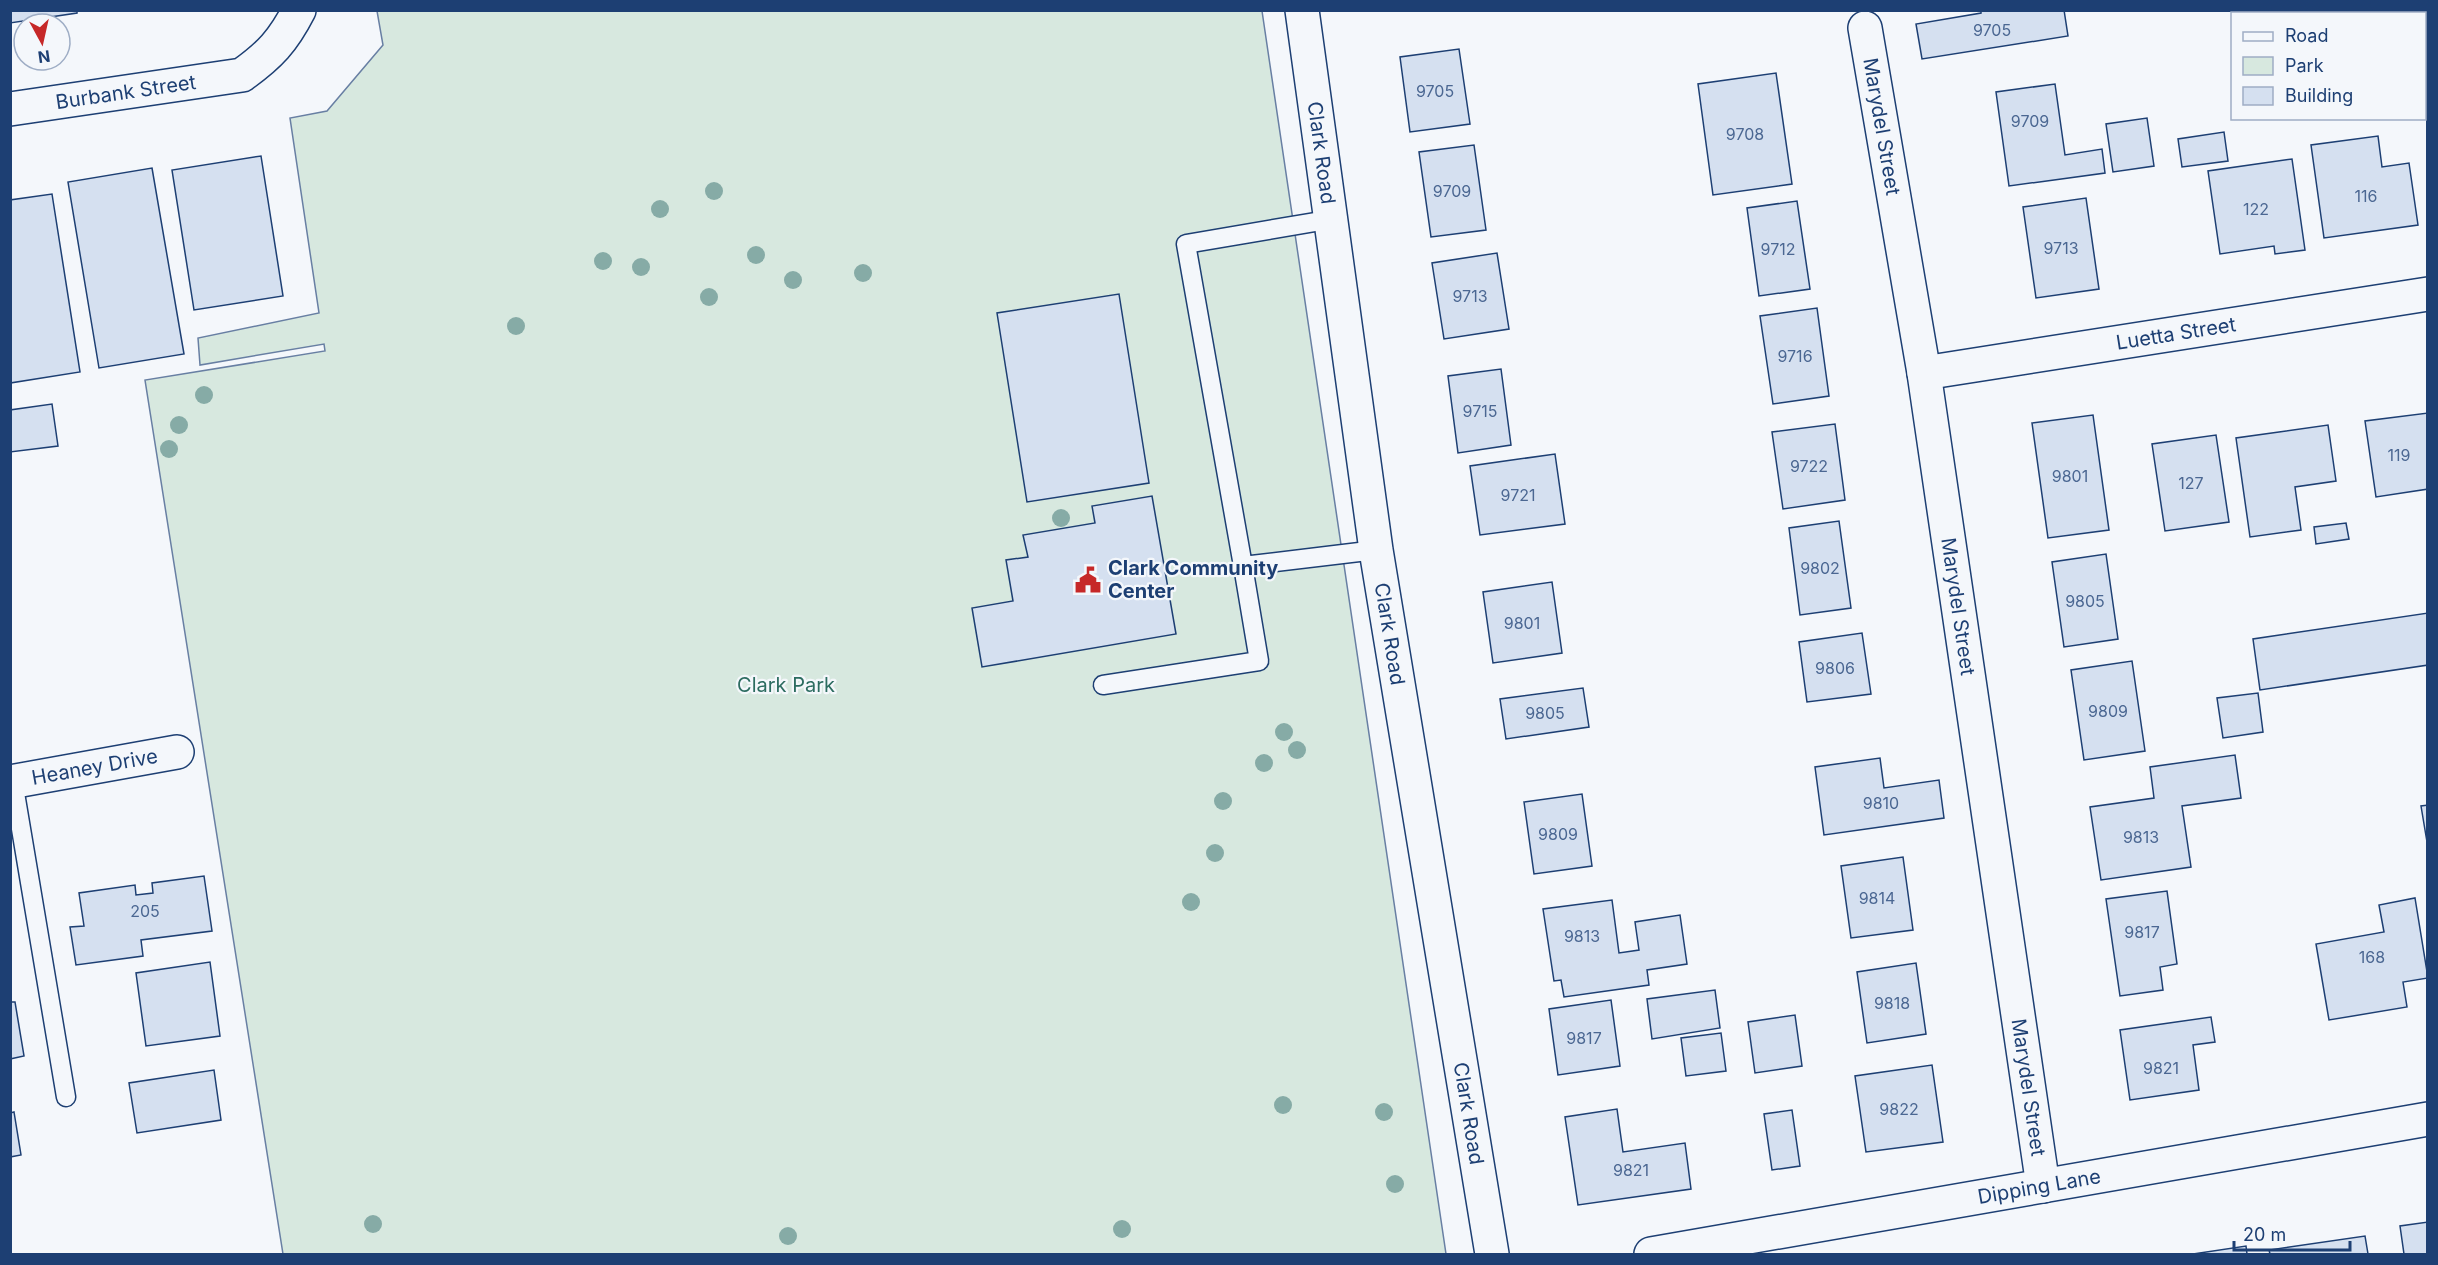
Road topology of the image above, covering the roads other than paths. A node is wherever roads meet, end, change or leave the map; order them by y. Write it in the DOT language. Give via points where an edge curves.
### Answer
graph roads {
  1 [pos="299,10"];
  2 [pos="1302,10"];
  3 [pos="1865,28"];
  4 [pos="10,109"];
  5 [pos="1333,219"];
  6 [pos="2427,294"];
  7 [pos="1924,372"];
  8 [pos="1376,550"];
  9 [pos="1243,566"];
  10 [pos="1104,685"];
  11 [pos="177,752"];
  12 [pos="12,781"];
  13 [pos="66,1097"];
  14 [pos="2427,1119"];
  15 [pos="2043,1186"];
  16 [pos="1492,1254"];
  17 [pos="1651,1254"];
  1 -- 4 [label="street, Burbank Street" via="286,36 266,58 242,75"];
  2 -- 5 [label="street, Clark Road"];
  3 -- 7 [label="street, Marydel Street"];
  5 -- 8 [label="street, Clark Road"];
  5 -- 9 [label="lane" via="1186,244"];
  6 -- 7 [label="street, Luetta Street"];
  7 -- 15 [label="street, Marydel Street"];
  8 -- 9 [label="lane"];
  8 -- 16 [label="street, Clark Road"];
  9 -- 10 [label="lane" via="1259,661"];
  11 -- 12 [label="street, Heaney Drive"];
  12 -- 13 [label="lane"];
  14 -- 15 [label="street, Dipping Lane"];
  15 -- 17 [label="street, Dipping Lane"];
}
